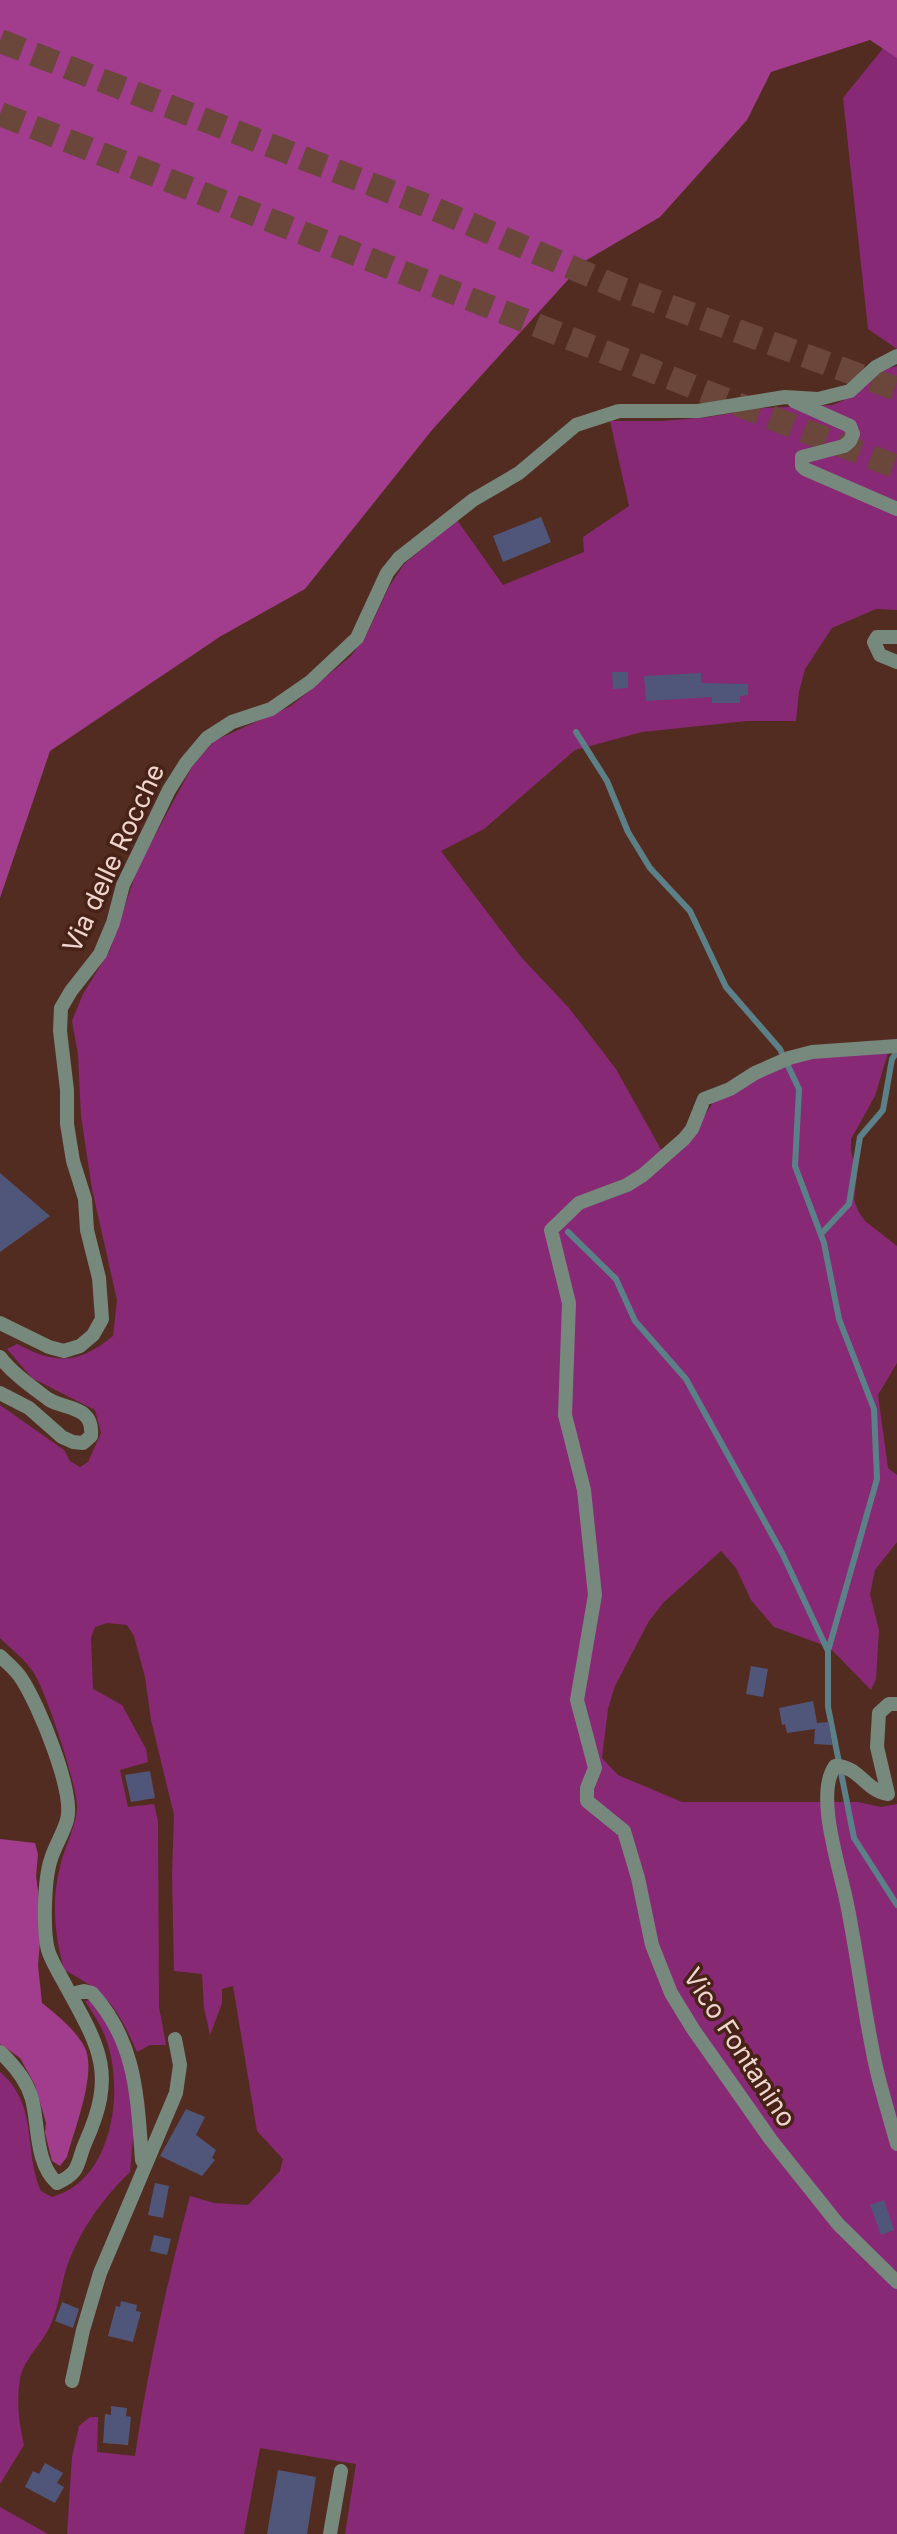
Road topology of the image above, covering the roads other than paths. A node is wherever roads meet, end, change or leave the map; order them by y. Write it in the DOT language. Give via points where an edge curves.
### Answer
graph roads {
  1 [pos="897,356"];
  2 [pos="785,397"];
  3 [pos="897,509"];
  4 [pos="897,637"];
  5 [pos="897,662"];
  6 [pos="897,1046"];
  7 [pos="0,1323"];
  8 [pos="0,1357"];
  9 [pos="0,1393"];
  10 [pos="0,1656"];
  11 [pos="897,1704"];
  12 [pos="71,1994"];
  13 [pos="175,2039"];
  14 [pos="0,2052"];
  15 [pos="897,2144"];
  16 [pos="145,2165"];
  17 [pos="897,2282"];
  18 [pos="72,2381"];
  19 [pos="341,2471"];
  20 [pos="330,2534"];
  1 -- 2 [label="street, Via delle Rocche" via="850,391 818,399"];
  2 -- 3 [label="street" via="850,426 853,434 844,446 802,457 805,469"];
  2 -- 7 [label="street, Via delle Rocche" via="698,411 619,411 576,425 519,473 473,500 399,558 357,638 310,682 271,709 232,722 207,738 169,790 133,861 100,954 61,1008 67,1124 85,1199 102,1319 87,1341 64,1351"];
  4 -- 5 [label="street" via="877,637 874,642 880,655"];
  6 -- 17 [label="street, Vico Fontanino" via="812,1052 704,1099 692,1129 654,1166 627,1185 579,1203 551,1230 569,1303 565,1415 584,1490 595,1595 577,1700 595,1768 587,1801 624,1831 652,1945 693,2029 829,2214"];
  8 -- 9 [label="street" via="51,1401 83,1415 90,1422 91,1436 83,1443 62,1437 29,1408"];
  10 -- 12 [label="street" via="21,1677 69,1795 68,1818 50,1861 45,1895 48,1950"];
  11 -- 15 [label="street" via="879,1713 877,1747 888,1794 842,1767 830,1774 828,1800 876,2069"];
  12 -- 14 [label="street" via="99,2051 104,2074 95,2121 70,2177 57,2183 48,2175 31,2098 22,2077"];
  12 -- 16 [label="street" via="92,1993 126,2047 136,2083"];
  13 -- 16 [label="street" via="180,2065 176,2093"];
  16 -- 18 [label="street" via="100,2273"];
  19 -- 20 [label="street"];
}
